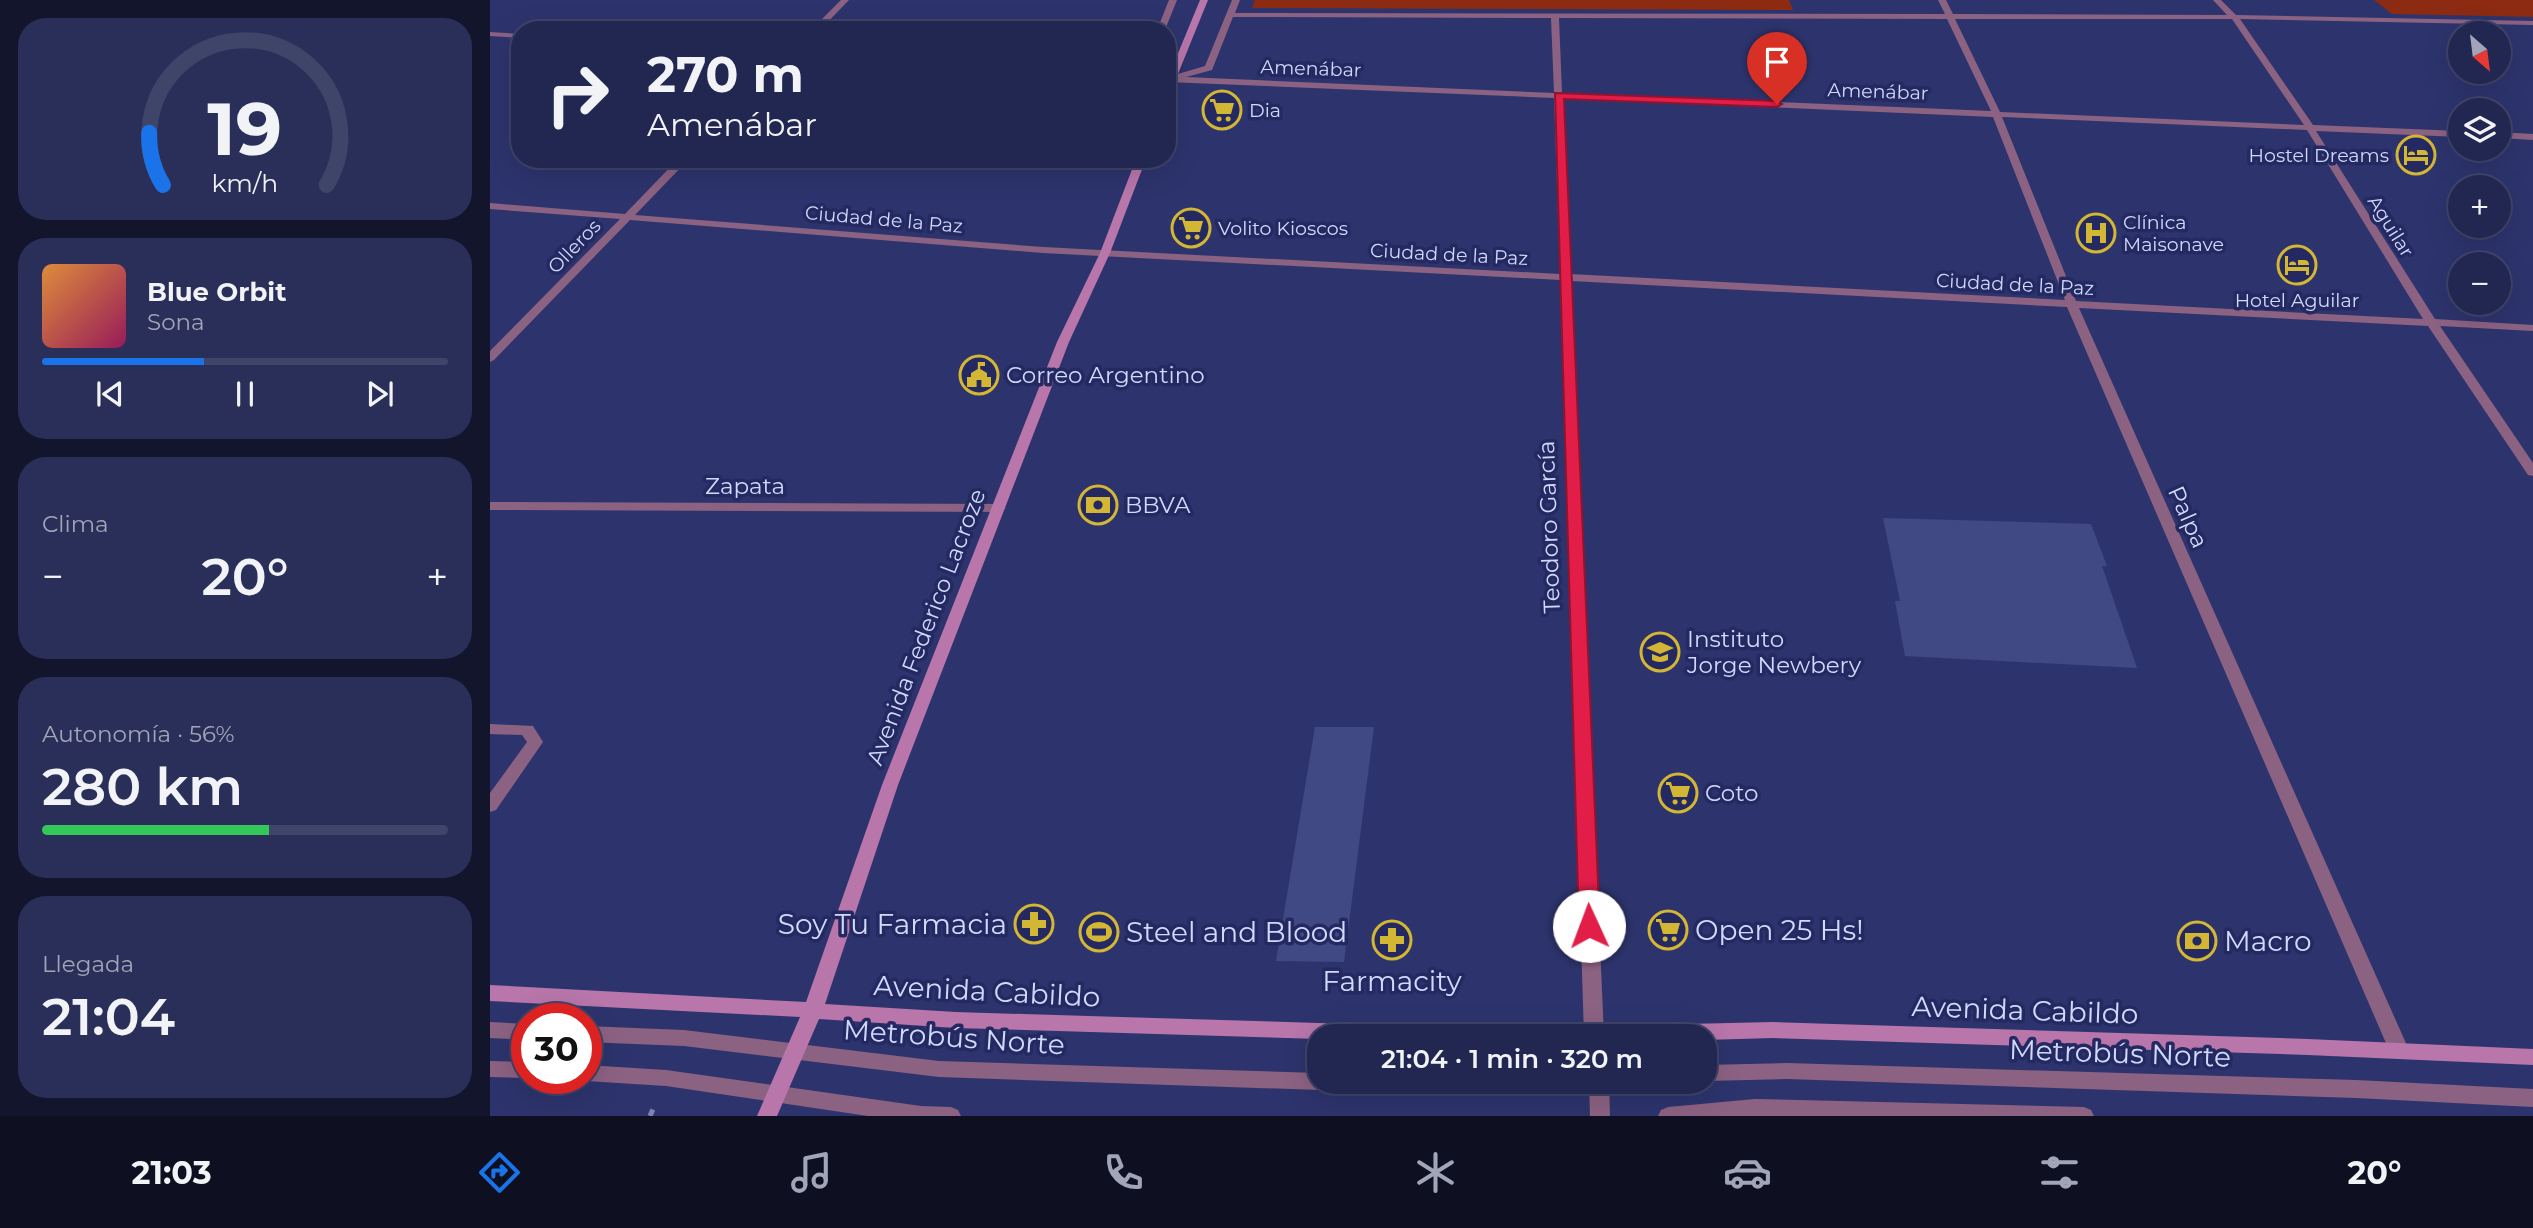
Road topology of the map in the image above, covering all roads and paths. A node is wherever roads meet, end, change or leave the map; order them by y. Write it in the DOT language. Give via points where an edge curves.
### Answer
graph roads {
  1 [pos="845,0"];
  2 [pos="1173,0"];
  3 [pos="1204,0"];
  4 [pos="1236,0"];
  5 [pos="1942,0"];
  6 [pos="2217,0"];
  7 [pos="1231,15"];
  8 [pos="1555,16"];
  9 [pos="1952,16"];
  10 [pos="2234,17"];
  11 [pos="824,21"];
  12 [pos="1165,21"];
  13 [pos="2533,23"];
  14 [pos="490,34"];
  15 [pos="511,35"];
  16 [pos="1176,63"];
  17 [pos="1176,77"];
  18 [pos="1176,79"];
  19 [pos="1559,95"];
  20 [pos="1996,113"];
  21 [pos="2309,126"];
  22 [pos="2448,133"];
  23 [pos="2511,136"];
  24 [pos="2533,137"];
  25 [pos="675,168"];
  26 [pos="1138,168"];
  27 [pos="490,206"];
  28 [pos="626,216"];
  29 [pos="1105,253"];
  30 [pos="1564,278"];
  31 [pos="2072,304"];
  32 [pos="2431,322"];
  33 [pos="2533,328"];
  34 [pos="490,358"];
  35 [pos="2533,472"];
  36 [pos="490,506"];
  37 [pos="999,509"];
  38 [pos="490,729"];
  39 [pos="490,806"];
  40 [pos="490,993"];
  41 [pos="813,1010"];
  42 [pos="1593,1024"];
  43 [pos="490,1030"];
  44 [pos="511,1031"];
  45 [pos="1307,1031"];
  46 [pos="1717,1032"];
  47 [pos="602,1035"];
  48 [pos="2399,1050"];
  49 [pos="795,1052"];
  50 [pos="2533,1057"];
  51 [pos="490,1069"];
  52 [pos="511,1070"];
  53 [pos="1717,1072"];
  54 [pos="602,1074"];
  55 [pos="1307,1081"];
  56 [pos="777,1094"];
  57 [pos="1599,1094"];
  58 [pos="2533,1098"];
  59 [pos="767,1116"];
  60 [pos="951,1116"];
  61 [pos="1600,1116"];
  62 [pos="1668,1116"];
  63 [pos="2084,1116"];
  1 -- 11 [label="street"];
  2 -- 12 [label="street"];
  3 -- 16 [label="main road"];
  4 -- 7 [label="street"];
  5 -- 9 [label="street, Palpa"];
  6 -- 10 [label="street, Aguilar"];
  7 -- 8 [label="street"];
  7 -- 17 [label="street" via="1209,68"];
  8 -- 9 [label="street"];
  8 -- 19 [label="street, Teodoro García"];
  9 -- 10 [label="street"];
  9 -- 20 [label="street, Palpa"];
  10 -- 13 [label="street"];
  10 -- 21 [label="street, Aguilar"];
  14 -- 15 [label="street"];
  18 -- 19 [label="street, Amenábar"];
  19 -- 20 [label="street, Amenábar"];
  19 -- 30 [label="street, Teodoro García"];
  20 -- 21 [label="street, Amenábar"];
  20 -- 31 [label="street, Palpa"];
  21 -- 22 [label="street, Amenábar"];
  21 -- 32 [label="street, Aguilar"];
  23 -- 24 [label="street"];
  25 -- 28 [label="street, Olleros"];
  26 -- 29 [label="main road, Avenida Federico Lacroze"];
  27 -- 28 [label="street, Ciudad de la Paz"];
  28 -- 29 [label="street, Ciudad de la Paz"];
  28 -- 34 [label="street, Olleros"];
  29 -- 30 [label="street, Ciudad de la Paz"];
  29 -- 37 [label="main road, Avenida Federico Lacroze" via="1063,342"];
  30 -- 31 [label="street, Ciudad de la Paz"];
  30 -- 42 [label="street, Teodoro García"];
  31 -- 32 [label="street, Ciudad de la Paz"];
  31 -- 48 [label="street, Palpa"];
  32 -- 33 [label="street, Ciudad de la Paz"];
  32 -- 35 [label="street, Aguilar"];
  36 -- 37 [label="street, Zapata"];
  37 -- 41 [label="main road, Avenida Federico Lacroze" via="890,785"];
  38 -- 39 [label="street" via="527,730 535,742"];
  40 -- 41 [label="main road, Avenida Cabildo"];
  41 -- 45 [label="main road, Avenida Cabildo" via="956,1020"];
  41 -- 49 [label="main road, Avenida Federico Lacroze"];
  43 -- 44 [label="street"];
  46 -- 48 [label="main road, Avenida Cabildo"];
  47 -- 49 [label="street, Metrobús Norte" via="684,1038"];
  48 -- 50 [label="main road, Avenida Cabildo"];
  49 -- 55 [label="street, Metrobús Norte" via="939,1069"];
  49 -- 56 [label="main road, Avenida Federico Lacroze"];
  51 -- 52 [label="street"];
  53 -- 58 [label="street, Metrobús Norte" via="1801,1071"];
  54 -- 56 [label="street"];
  56 -- 59 [label="main road, Avenida Federico Lacroze"];
  56 -- 60 [label="street"];
  57 -- 61 [label="street"];
  62 -- 63 [label="street" via="1755,1108"];
}
